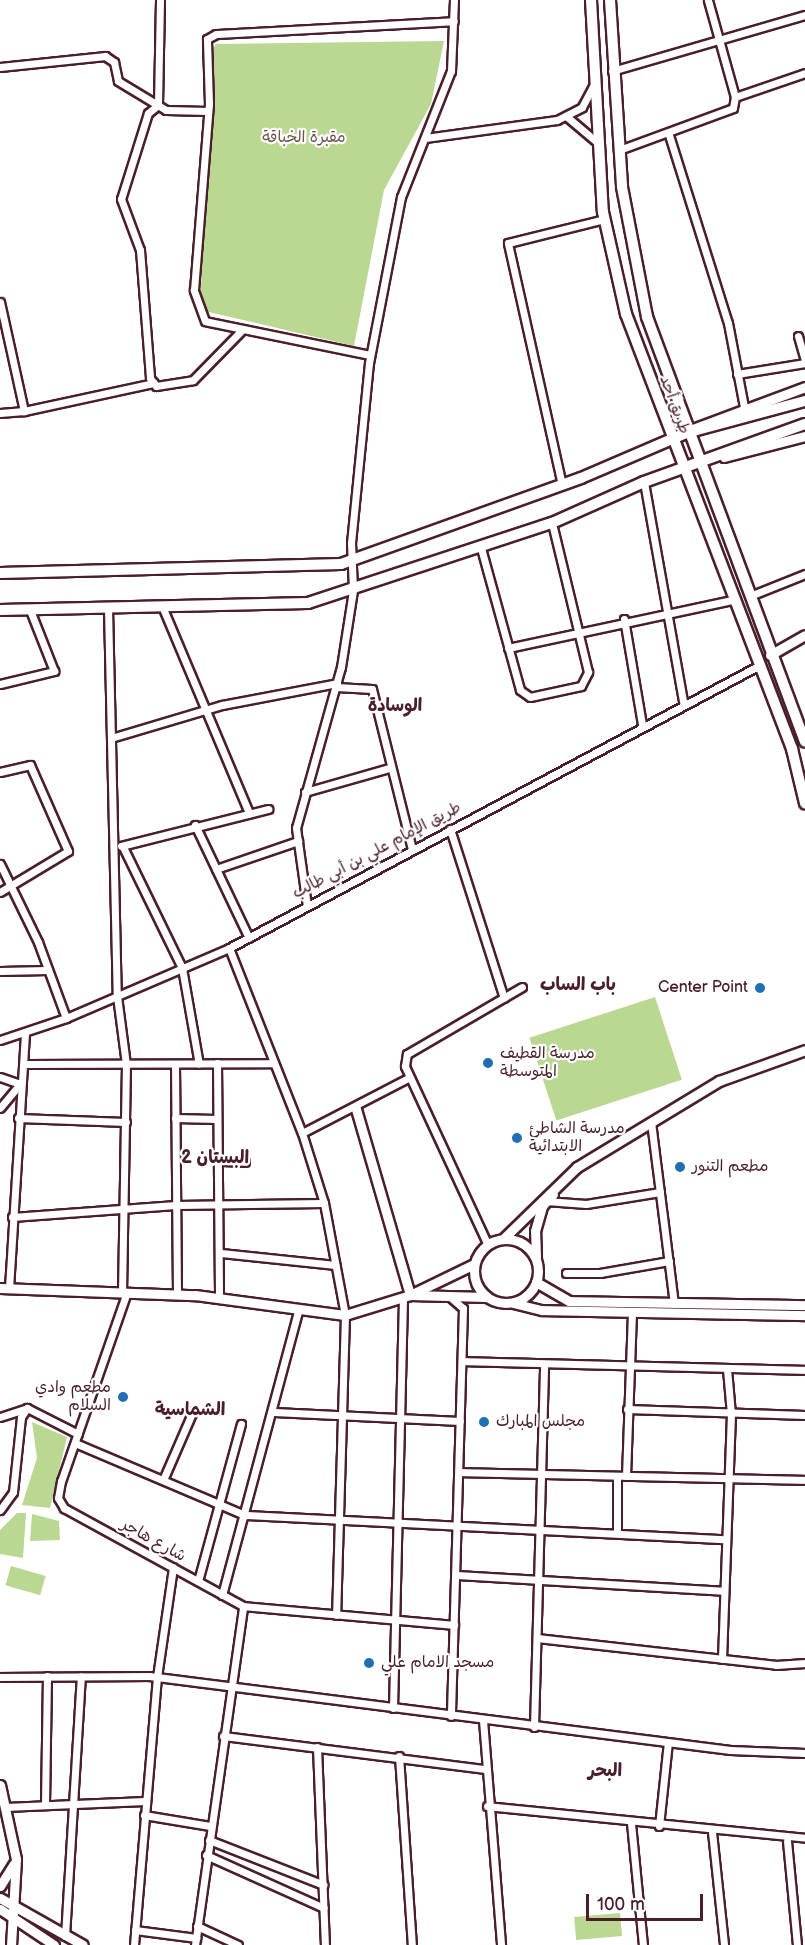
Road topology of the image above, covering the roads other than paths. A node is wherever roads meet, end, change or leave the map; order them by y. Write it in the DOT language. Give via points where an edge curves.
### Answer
graph roads {
  1 [pos="160,0"];
  2 [pos="454,0"];
  3 [pos="591,0"];
  4 [pos="610,0"];
  5 [pos="708,0"];
  6 [pos="805,15"];
  7 [pos="454,21"];
  8 [pos="720,40"];
  9 [pos="0,67"];
  10 [pos="612,71"];
  11 [pos="805,73"];
  12 [pos="595,83"];
  13 [pos="735,97"];
  14 [pos="158,105"];
  15 [pos="208,111"];
  16 [pos="566,116"];
  17 [pos="669,135"];
  18 [pos="425,138"];
  19 [pos="598,142"];
  20 [pos="619,150"];
  21 [pos="605,219"];
  22 [pos="0,302"];
  23 [pos="243,329"];
  24 [pos="798,336"];
  25 [pos="370,355"];
  26 [pos="805,362"];
  27 [pos="737,374"];
  28 [pos="154,383"];
  29 [pos="805,387"];
  30 [pos="805,401"];
  31 [pos="744,407"];
  32 [pos="24,411"];
  33 [pos="0,413"];
  34 [pos="805,424"];
  35 [pos="686,433"];
  36 [pos="805,436"];
  37 [pos="670,439"];
  38 [pos="699,464"];
  39 [pos="681,468"];
  40 [pos="644,482"];
  41 [pos="562,485"];
  42 [pos="552,523"];
  43 [pos="481,548"];
  44 [pos="351,561"];
  45 [pos="0,573"];
  46 [pos="805,574"];
  47 [pos="353,590"];
  48 [pos="750,596"];
  49 [pos="732,600"];
  50 [pos="162,606"];
  51 [pos="108,608"];
  52 [pos="0,610"];
  53 [pos="30,610"];
  54 [pos="669,611"];
  55 [pos="624,619"];
  56 [pos="581,630"];
  57 [pos="805,636"];
  58 [pos="508,648"];
  59 [pos="770,655"];
  60 [pos="758,666"];
  61 [pos="0,684"];
  62 [pos="336,685"];
  63 [pos="683,702"];
  64 [pos="205,710"];
  65 [pos="642,724"];
  66 [pos="111,738"];
  67 [pos="805,742"];
  68 [pos="389,768"];
  69 [pos="0,772"];
  70 [pos="305,792"];
  71 [pos="805,803"];
  72 [pos="268,809"];
  73 [pos="249,813"];
  74 [pos="195,825"];
  75 [pos="450,829"];
  76 [pos="298,841"];
  77 [pos="113,843"];
  78 [pos="123,847"];
  79 [pos="412,850"];
  80 [pos="0,864"];
  81 [pos="216,869"];
  82 [pos="10,886"];
  83 [pos="0,892"];
  84 [pos="307,906"];
  85 [pos="249,938"];
  86 [pos="229,948"];
  87 [pos="182,968"];
  88 [pos="48,970"];
  89 [pos="0,971"];
  90 [pos="522,987"];
  91 [pos="117,996"];
  92 [pos="504,998"];
  93 [pos="66,1018"];
  94 [pos="25,1032"];
  95 [pos="0,1040"];
  96 [pos="805,1050"];
  97 [pos="217,1063"];
  98 [pos="272,1063"];
  99 [pos="24,1064"];
  100 [pos="126,1064"];
  101 [pos="174,1064"];
  102 [pos="199,1064"];
  103 [pos="0,1077"];
  104 [pos="408,1078"];
  105 [pos="20,1084"];
  106 [pos="0,1108"];
  107 [pos="356,1109"];
  108 [pos="18,1118"];
  109 [pos="174,1118"];
  110 [pos="216,1119"];
  111 [pos="126,1122"];
  112 [pos="651,1122"];
  113 [pos="302,1133"];
  114 [pos="221,1161"];
  115 [pos="245,1162"];
  116 [pos="577,1167"];
  117 [pos="660,1192"];
  118 [pos="546,1201"];
  119 [pos="324,1203"];
  120 [pos="177,1205"];
  121 [pos="221,1206"];
  122 [pos="126,1209"];
  123 [pos="12,1217"];
  124 [pos="504,1238"];
  125 [pos="487,1243"];
  126 [pos="221,1253"];
  127 [pos="536,1257"];
  128 [pos="669,1261"];
  129 [pos="474,1264"];
  130 [pos="335,1265"];
  131 [pos="566,1273"];
  132 [pos="536,1282"];
  133 [pos="4,1288"];
  134 [pos="125,1292"];
  135 [pos="177,1294"];
  136 [pos="407,1296"];
  137 [pos="449,1296"];
  138 [pos="486,1297"];
  139 [pos="219,1299"];
  140 [pos="513,1303"];
  141 [pos="674,1303"];
  142 [pos="805,1305"];
  143 [pos="298,1312"];
  144 [pos="632,1312"];
  145 [pos="345,1315"];
  146 [pos="805,1315"];
  147 [pos="462,1361"];
  148 [pos="544,1365"];
  149 [pos="628,1367"];
  150 [pos="727,1369"];
  151 [pos="805,1370"];
  152 [pos="27,1408"];
  153 [pos="627,1409"];
  154 [pos="193,1411"];
  155 [pos="274,1412"];
  156 [pos="731,1414"];
  157 [pos="339,1415"];
  158 [pos="805,1415"];
  159 [pos="0,1417"];
  160 [pos="404,1418"];
  161 [pos="460,1421"];
  162 [pos="240,1424"];
  163 [pos="78,1434"];
  164 [pos="75,1443"];
  165 [pos="459,1472"];
  166 [pos="541,1474"];
  167 [pos="617,1476"];
  168 [pos="626,1476"];
  169 [pos="726,1478"];
  170 [pos="163,1480"];
  171 [pos="805,1480"];
  172 [pos="215,1502"];
  173 [pos="0,1510"];
  174 [pos="245,1515"];
  175 [pos="335,1519"];
  176 [pos="399,1522"];
  177 [pos="457,1525"];
  178 [pos="540,1530"];
  179 [pos="617,1533"];
  180 [pos="725,1539"];
  181 [pos="173,1567"];
  182 [pos="456,1575"];
  183 [pos="538,1580"];
  184 [pos="198,1581"];
  185 [pos="724,1591"];
  186 [pos="222,1595"];
  187 [pos="243,1606"];
  188 [pos="336,1615"];
  189 [pos="396,1620"];
  190 [pos="454,1625"];
  191 [pos="537,1638"];
  192 [pos="722,1659"];
  193 [pos="805,1663"];
  194 [pos="47,1676"];
  195 [pos="81,1676"];
  196 [pos="0,1677"];
  197 [pos="157,1677"];
  198 [pos="229,1686"];
  199 [pos="393,1708"];
  200 [pos="451,1716"];
  201 [pos="483,1720"];
  202 [pos="534,1726"];
  203 [pos="223,1736"];
  204 [pos="668,1742"];
  205 [pos="317,1747"];
  206 [pos="805,1753"];
  207 [pos="399,1756"];
  208 [pos="484,1769"];
  209 [pos="0,1785"];
  210 [pos="145,1801"];
  211 [pos="74,1802"];
  212 [pos="45,1804"];
  213 [pos="488,1806"];
  214 [pos="5,1807"];
  215 [pos="144,1815"];
  216 [pos="631,1822"];
  217 [pos="210,1826"];
  218 [pos="659,1826"];
  219 [pos="712,1832"];
  220 [pos="805,1838"];
  221 [pos="209,1840"];
  222 [pos="787,1841"];
  223 [pos="206,1855"];
  224 [pos="16,1859"];
  225 [pos="324,1885"];
  226 [pos="0,1886"];
  227 [pos="0,1898"];
  228 [pos="15,1904"];
  229 [pos="324,1908"];
  230 [pos="0,1910"];
  231 [pos="15,1919"];
  232 [pos="197,1926"];
  233 [pos="135,1930"];
  234 [pos="65,1936"];
  235 [pos="195,1941"];
  236 [pos="11,1945"];
  237 [pos="54,1945"];
  238 [pos="83,1945"];
  239 [pos="134,1945"];
  240 [pos="238,1945"];
  241 [pos="325,1945"];
  242 [pos="412,1945"];
  243 [pos="501,1945"];
  244 [pos="643,1945"];
  245 [pos="724,1945"];
  246 [pos="796,1945"];
  1 -- 14 [label="street"];
  2 -- 7 [label="street"];
  3 -- 12 [label="main road, طريق أحد"];
  4 -- 10 [label="main road, طريق أحد"];
  5 -- 8 [label="street"];
  6 -- 8 [label="street"];
  7 -- 15 [label="street" via="216,34 207,39"];
  7 -- 18 [label="street" via="451,71"];
  8 -- 10 [label="street"];
  8 -- 13 [label="street"];
  9 -- 14 [label="street" via="105,56 114,62 118,81"];
  10 -- 20 [label="main road, طريق أحد"];
  11 -- 13 [label="street"];
  12 -- 16 [label="street" via="582,108"];
  12 -- 19 [label="main road, طريق أحد"];
  13 -- 17 [label="street" via="733,108"];
  14 -- 15 [label="street" via="175,112"];
  14 -- 28 [label="street" via="148,113 121,199 140,250"];
  15 -- 23 [label="street" via="194,290 205,321"];
  16 -- 18 [label="street"];
  16 -- 19 [label="street"];
  17 -- 20 [label="street"];
  17 -- 27 [label="street" via="728,323"];
  18 -- 25 [label="street" via="395,219"];
  19 -- 21 [label="main road, طريق أحد"];
  20 -- 35 [label="main road, طريق أحد" via="643,300"];
  21 -- 37 [label="main road, طريق أحد" via="626,314"];
  21 -- 41 [label="street" via="508,243"];
  22 -- 32 [label="street"];
  23 -- 25 [label="street"];
  23 -- 28 [label="street" via="193,380"];
  24 -- 26 [label="street"];
  25 -- 44 [label="street"];
  26 -- 27 [label="street"];
  27 -- 31 [label="street"];
  28 -- 32 [label="street"];
  29 -- 31 [label="street"];
  30 -- 35 [label="main road"];
  31 -- 35 [label="street"];
  32 -- 33 [label="street"];
  34 -- 38 [label="main road"];
  35 -- 37 [label="main road"];
  35 -- 38 [label="main road, طريق أحد"];
  36 -- 38 [label="street"];
  37 -- 39 [label="main road, طريق أحد"];
  37 -- 41 [label="main road"];
  38 -- 39 [label="main road"];
  38 -- 48 [label="main road, طريق أحد"];
  39 -- 40 [label="main road"];
  39 -- 49 [label="main road, طريق أحد"];
  40 -- 42 [label="main road"];
  40 -- 54 [label="street"];
  41 -- 44 [label="main road"];
  42 -- 43 [label="main road"];
  42 -- 56 [label="street"];
  43 -- 47 [label="main road"];
  43 -- 58 [label="street"];
  44 -- 45 [label="main road" via="308,568"];
  44 -- 47 [label="street"];
  46 -- 48 [label="street"];
  47 -- 50 [label="main road" via="308,603"];
  47 -- 62 [label="street"];
  48 -- 59 [label="main road, طريق أحد"];
  49 -- 54 [label="street"];
  49 -- 60 [label="main road, طريق أحد"];
  50 -- 51 [label="main road"];
  50 -- 64 [label="street"];
  51 -- 53 [label="main road"];
  51 -- 66 [label="street, شارع هاجر"];
  52 -- 53 [label="main road"];
  53 -- 61 [label="street" via="54,671"];
  54 -- 55 [label="street"];
  54 -- 63 [label="street"];
  55 -- 56 [label="street"];
  55 -- 65 [label="street"];
  56 -- 58 [label="street"];
  56 -- 58 [label="street" via="588,672 581,686 524,695"];
  57 -- 59 [label="street"];
  59 -- 67 [label="main road, طريق أحد"];
  60 -- 63 [label="street, طريق الإمام علي بن أبي طالب"];
  60 -- 71 [label="main road, طريق أحد" via="792,749"];
  62 -- 64 [label="street"];
  62 -- 68 [label="street" via="370,686"];
  62 -- 70 [label="street"];
  63 -- 65 [label="street, طريق الإمام علي بن أبي طالب"];
  64 -- 66 [label="street"];
  64 -- 73 [label="street"];
  65 -- 75 [label="street, طريق الإمام علي بن أبي طالب"];
  66 -- 77 [label="street, شارع هاجر"];
  68 -- 70 [label="street"];
  68 -- 79 [label="street"];
  69 -- 82 [label="street" via="30,765 68,851"];
  70 -- 76 [label="street"];
  72 -- 73 [label="street"];
  73 -- 74 [label="street"];
  74 -- 78 [label="street"];
  74 -- 81 [label="street"];
  75 -- 79 [label="street, طريق الإمام علي بن أبي طالب"];
  75 -- 92 [label="street"];
  76 -- 81 [label="street"];
  76 -- 84 [label="street"];
  77 -- 78 [label="street"];
  77 -- 91 [label="street, شارع هاجر"];
  78 -- 87 [label="street"];
  79 -- 84 [label="street, طريق الإمام علي بن أبي طالب"];
  80 -- 82 [label="street"];
  81 -- 85 [label="street"];
  82 -- 83 [label="street"];
  82 -- 88 [label="street"];
  84 -- 85 [label="street, طريق الإمام علي بن أبي طالب"];
  85 -- 86 [label="street, طريق الإمام علي بن أبي طالب"];
  86 -- 87 [label="street, طريق الإمام علي بن أبي طالب"];
  86 -- 98 [label="street"];
  87 -- 91 [label="street, طريق الإمام علي بن أبي طالب"];
  87 -- 102 [label="street"];
  88 -- 89 [label="street"];
  88 -- 93 [label="street"];
  90 -- 92 [label="street"];
  91 -- 93 [label="street, طريق الإمام علي بن أبي طالب"];
  91 -- 100 [label="street, شارع هاجر"];
  92 -- 104 [label="street" via="407,1054"];
  93 -- 94 [label="street, طريق الإمام علي بن أبي طالب"];
  94 -- 95 [label="street, طريق الإمام علي بن أبي طالب"];
  94 -- 99 [label="street"];
  96 -- 112 [label="street" via="719,1081"];
  97 -- 98 [label="street"];
  97 -- 102 [label="street"];
  97 -- 110 [label="street"];
  98 -- 113 [label="street"];
  99 -- 100 [label="street"];
  99 -- 105 [label="street"];
  100 -- 101 [label="street"];
  100 -- 111 [label="street, شارع هاجر"];
  101 -- 102 [label="street"];
  101 -- 109 [label="street"];
  103 -- 105 [label="street"];
  104 -- 107 [label="street"];
  104 -- 125 [label="street"];
  105 -- 106 [label="street"];
  105 -- 108 [label="street"];
  107 -- 113 [label="street"];
  107 -- 136 [label="street"];
  108 -- 111 [label="street"];
  108 -- 123 [label="street"];
  109 -- 110 [label="street"];
  109 -- 120 [label="street"];
  110 -- 114 [label="street"];
  111 -- 122 [label="street, شارع هاجر"];
  112 -- 116 [label="street"];
  112 -- 117 [label="street"];
  113 -- 119 [label="street"];
  114 -- 115 [label="street"];
  114 -- 121 [label="street"];
  116 -- 118 [label="street"];
  116 -- 124 [label="street"];
  117 -- 118 [label="street" via="586,1204"];
  117 -- 128 [label="street"];
  118 -- 127 [label="street" via="535,1231"];
  119 -- 121 [label="street"];
  119 -- 130 [label="street"];
  120 -- 121 [label="street"];
  120 -- 122 [label="street"];
  120 -- 135 [label="street"];
  121 -- 126 [label="street"];
  122 -- 123 [label="street"];
  122 -- 134 [label="street, شارع هاجر"];
  123 -- 133 [label="street"];
  124 -- 125 [label="street"];
  124 -- 127 [label="street" via="526,1245"];
  125 -- 129 [label="street"];
  126 -- 130 [label="street"];
  126 -- 139 [label="street"];
  127 -- 132 [label="street"];
  128 -- 131 [label="street" via="600,1273"];
  128 -- 141 [label="street"];
  129 -- 136 [label="street"];
  129 -- 138 [label="street" via="475,1281"];
  130 -- 145 [label="street"];
  132 -- 140 [label="street"];
  132 -- 141 [label="street" via="569,1301"];
  133 -- 134 [label="street"];
  134 -- 135 [label="street"];
  134 -- 163 [label="street, شارع هاجر"];
  135 -- 139 [label="street"];
  136 -- 137 [label="street"];
  136 -- 145 [label="street"];
  136 -- 160 [label="street"];
  137 -- 138 [label="street"];
  137 -- 147 [label="street" via="463,1308"];
  138 -- 140 [label="street"];
  139 -- 143 [label="street"];
  140 -- 144 [label="street" via="542,1310"];
  141 -- 142 [label="street"];
  143 -- 145 [label="street"];
  143 -- 155 [label="street"];
  144 -- 146 [label="street"];
  144 -- 149 [label="street"];
  145 -- 157 [label="street"];
  147 -- 148 [label="street"];
  147 -- 161 [label="street"];
  148 -- 149 [label="street"];
  148 -- 166 [label="street"];
  149 -- 150 [label="street"];
  149 -- 153 [label="street"];
  150 -- 151 [label="street"];
  150 -- 156 [label="street"];
  152 -- 159 [label="street"];
  152 -- 163 [label="street"];
  152 -- 173 [label="street" via="21,1417 13,1491"];
  153 -- 156 [label="street"];
  153 -- 168 [label="street"];
  154 -- 170 [label="street"];
  155 -- 157 [label="street"];
  155 -- 174 [label="street"];
  156 -- 158 [label="street"];
  156 -- 169 [label="street"];
  157 -- 160 [label="street"];
  157 -- 175 [label="street"];
  160 -- 161 [label="street"];
  160 -- 176 [label="street"];
  161 -- 165 [label="street"];
  162 -- 172 [label="street"];
  163 -- 164 [label="street, شارع هاجر"];
  164 -- 170 [label="street"];
  164 -- 181 [label="street, شارع هاجر" via="58,1498 64,1508"];
  165 -- 166 [label="street"];
  165 -- 177 [label="street"];
  166 -- 167 [label="street"];
  166 -- 178 [label="street"];
  167 -- 168 [label="street"];
  167 -- 179 [label="street"];
  168 -- 169 [label="street"];
  169 -- 171 [label="street"];
  169 -- 180 [label="street"];
  170 -- 172 [label="street"];
  172 -- 174 [label="street"];
  172 -- 184 [label="street"];
  174 -- 175 [label="street"];
  174 -- 186 [label="street"];
  175 -- 176 [label="street"];
  175 -- 188 [label="street"];
  176 -- 177 [label="street"];
  176 -- 189 [label="street"];
  177 -- 178 [label="street"];
  177 -- 182 [label="street"];
  178 -- 179 [label="street"];
  178 -- 183 [label="street"];
  179 -- 180 [label="street"];
  180 -- 185 [label="street"];
  181 -- 184 [label="street, شارع هاجر"];
  181 -- 197 [label="street"];
  182 -- 183 [label="street"];
  182 -- 190 [label="street"];
  183 -- 185 [label="street"];
  183 -- 191 [label="street"];
  184 -- 186 [label="street, شارع هاجر"];
  185 -- 192 [label="street"];
  186 -- 187 [label="street, شارع هاجر"];
  187 -- 188 [label="street, شارع هاجر"];
  187 -- 198 [label="street"];
  188 -- 189 [label="street, شارع هاجر"];
  189 -- 190 [label="street, شارع هاجر"];
  189 -- 199 [label="street"];
  190 -- 200 [label="street"];
  191 -- 192 [label="street"];
  191 -- 202 [label="street"];
  192 -- 193 [label="street"];
  194 -- 195 [label="street"];
  194 -- 196 [label="street"];
  194 -- 212 [label="street"];
  195 -- 197 [label="street"];
  195 -- 211 [label="street"];
  197 -- 198 [label="street"];
  197 -- 210 [label="street"];
  198 -- 199 [label="street"];
  198 -- 203 [label="street"];
  199 -- 200 [label="street"];
  200 -- 201 [label="street"];
  201 -- 202 [label="street"];
  201 -- 208 [label="street"];
  202 -- 204 [label="street"];
  203 -- 205 [label="street"];
  203 -- 217 [label="street"];
  204 -- 206 [label="street"];
  204 -- 218 [label="street"];
  205 -- 207 [label="street"];
  205 -- 225 [label="street"];
  207 -- 208 [label="street"];
  207 -- 242 [label="street"];
  208 -- 213 [label="street"];
  209 -- 214 [label="street"];
  210 -- 211 [label="street"];
  210 -- 215 [label="street"];
  211 -- 212 [label="street"];
  211 -- 234 [label="street"];
  212 -- 214 [label="street"];
  213 -- 216 [label="street"];
  213 -- 243 [label="street"];
  214 -- 224 [label="street"];
  215 -- 217 [label="street"];
  215 -- 233 [label="street"];
  216 -- 218 [label="street"];
  216 -- 244 [label="street"];
  217 -- 221 [label="street"];
  218 -- 219 [label="street"];
  219 -- 222 [label="street"];
  219 -- 245 [label="street"];
  220 -- 222 [label="street"];
  221 -- 223 [label="street"];
  221 -- 225 [label="street"];
  222 -- 246 [label="street"];
  223 -- 229 [label="street"];
  223 -- 232 [label="street"];
  224 -- 226 [label="street"];
  224 -- 228 [label="street"];
  225 -- 229 [label="street"];
  227 -- 228 [label="street"];
  228 -- 231 [label="street"];
  228 -- 234 [label="street"];
  229 -- 241 [label="street"];
  230 -- 231 [label="street"];
  231 -- 236 [label="street"];
  231 -- 237 [label="street"];
  232 -- 235 [label="street"];
  232 -- 240 [label="street"];
  233 -- 235 [label="street"];
  233 -- 239 [label="street"];
  234 -- 238 [label="street"];
}
